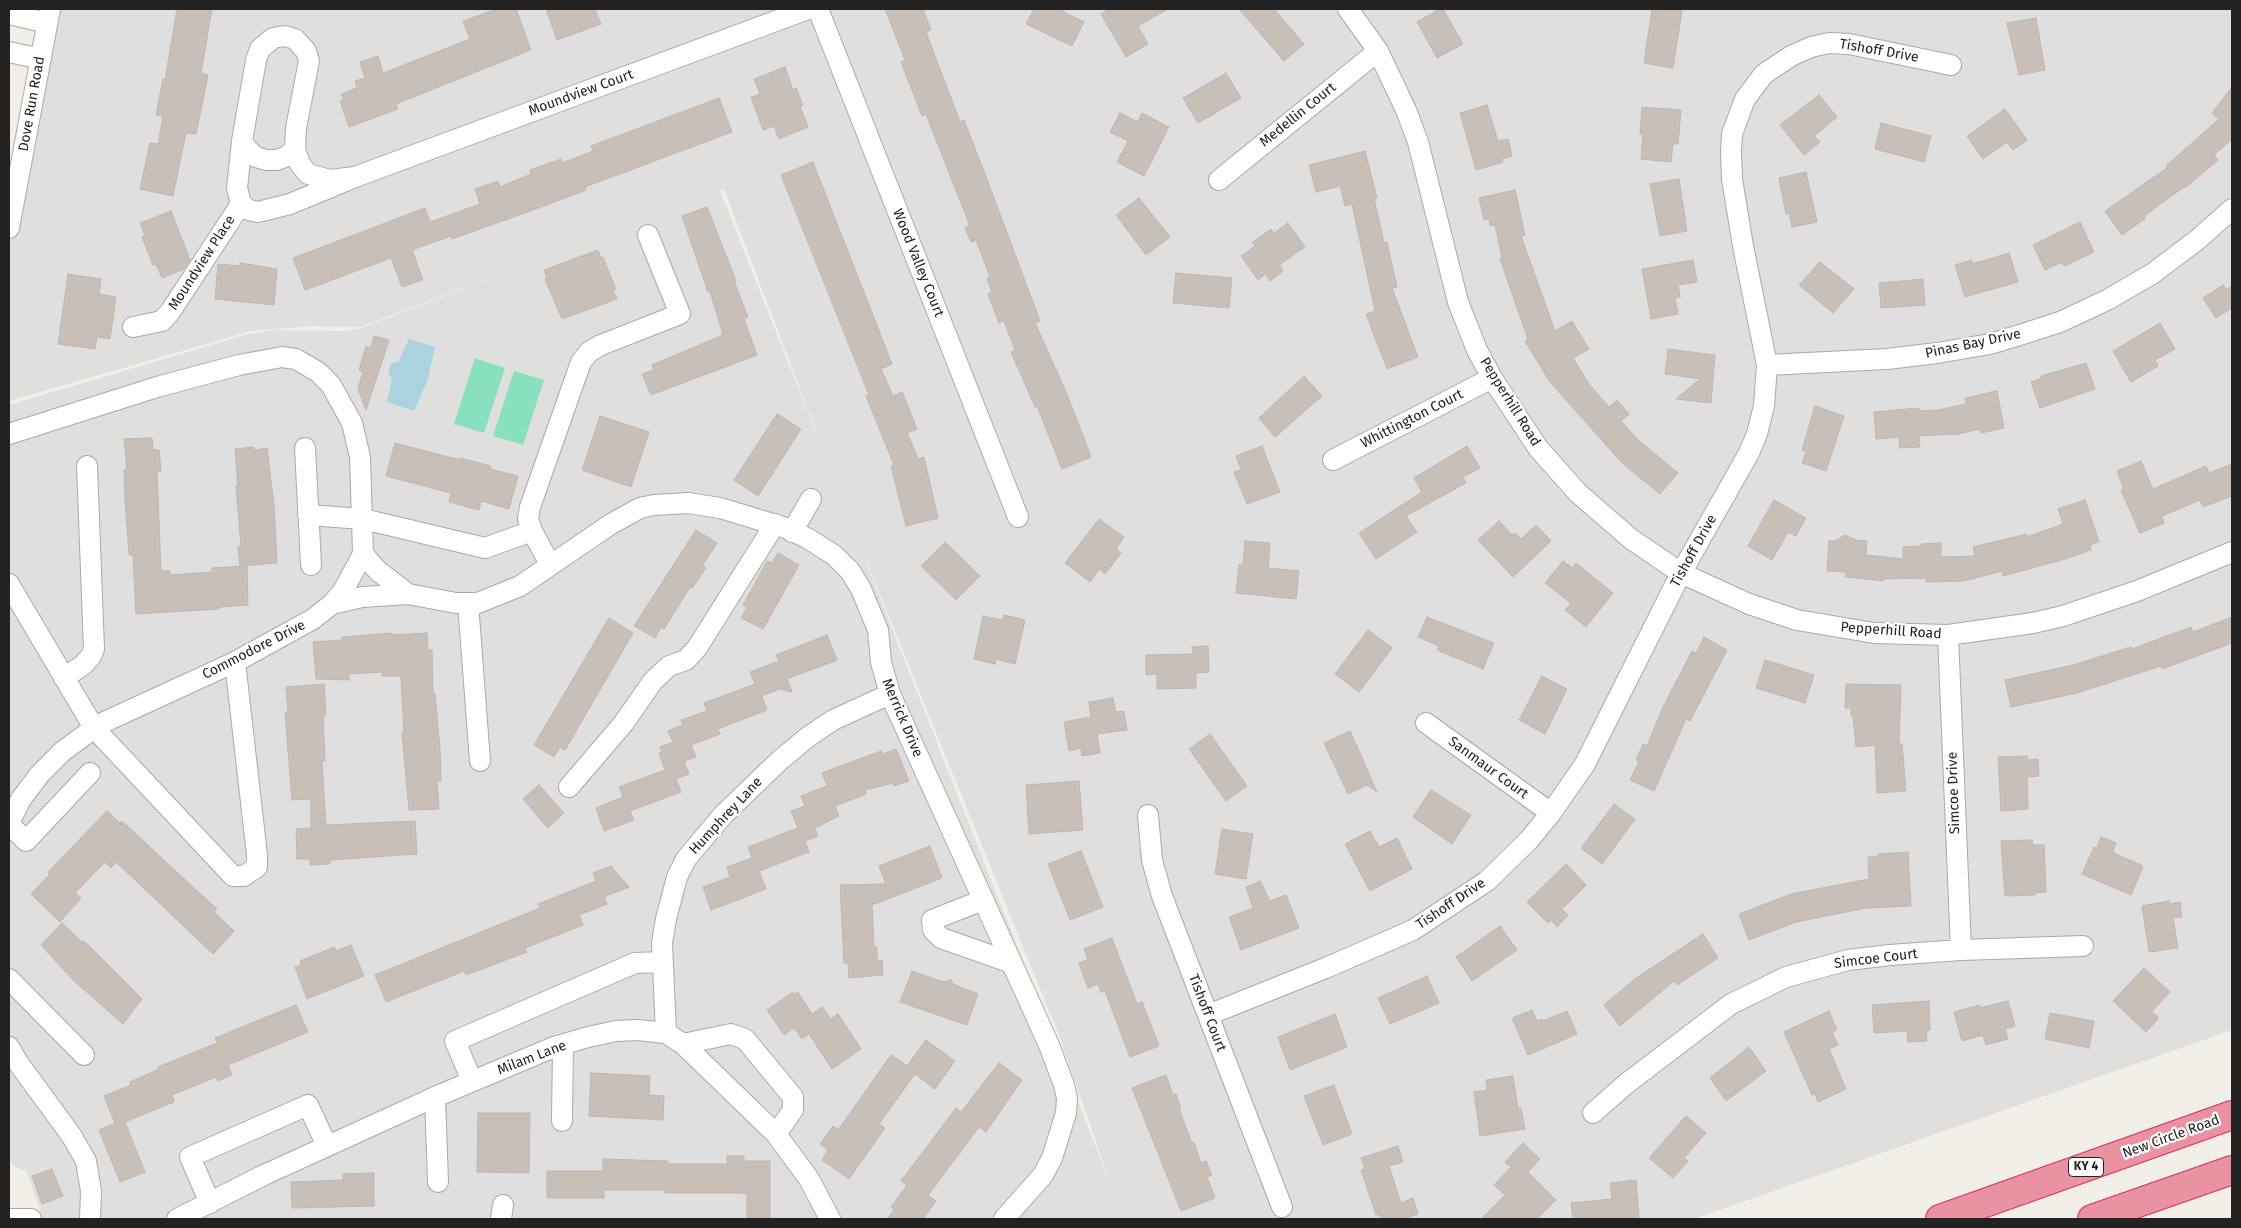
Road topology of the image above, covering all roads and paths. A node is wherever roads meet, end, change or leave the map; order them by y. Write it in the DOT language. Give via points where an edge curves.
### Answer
graph roads {
  1 [pos="808,9"];
  2 [pos="818,9"];
  3 [pos="1348,9"];
  4 [pos="9,14"];
  5 [pos="49,16"];
  6 [pos="1378,51"];
  7 [pos="9,52"];
  8 [pos="41,59"];
  9 [pos="1951,65"];
  10 [pos="242,141"];
  11 [pos="295,149"];
  12 [pos="355,177"];
  13 [pos="1219,180"];
  14 [pos="12,197"];
  15 [pos="241,204"];
  16 [pos="2232,209"];
  17 [pos="9,228"];
  18 [pos="648,235"];
  19 [pos="133,327"];
  20 [pos="1767,365"];
  21 [pos="1492,378"];
  22 [pos="9,434"];
  23 [pos="305,448"];
  24 [pos="1333,460"];
  25 [pos="86,466"];
  26 [pos="811,499"];
  27 [pos="308,516"];
  28 [pos="1018,517"];
  29 [pos="363,519"];
  30 [pos="784,528"];
  31 [pos="532,531"];
  32 [pos="2232,552"];
  33 [pos="363,554"];
  34 [pos="550,564"];
  35 [pos="311,565"];
  36 [pos="1681,573"];
  37 [pos="9,584"];
  38 [pos="408,594"];
  39 [pos="468,603"];
  40 [pos="332,604"];
  41 [pos="1948,635"];
  42 [pos="235,662"];
  43 [pos="64,678"];
  44 [pos="890,694"];
  45 [pos="1426,723"];
  46 [pos="94,728"];
  47 [pos="480,761"];
  48 [pos="90,773"];
  49 [pos="569,788"];
  50 [pos="1551,813"];
  51 [pos="1148,815"];
  52 [pos="9,824"];
  53 [pos="984,900"];
  54 [pos="2083,946"];
  55 [pos="1961,950"];
  56 [pos="662,962"];
  57 [pos="1012,963"];
  58 [pos="9,979"];
  59 [pos="1208,1015"];
  60 [pos="675,1038"];
  61 [pos="563,1045"];
  62 [pos="9,1047"];
  63 [pos="84,1056"];
  64 [pos="472,1081"];
  65 [pos="435,1097"];
  66 [pos="1593,1113"];
  67 [pos="2232,1116"];
  68 [pos="562,1120"];
  69 [pos="776,1134"];
  70 [pos="327,1146"];
  71 [pos="2232,1170"];
  72 [pos="438,1182"];
  73 [pos="210,1203"];
  74 [pos="1282,1207"];
  75 [pos="9,1219"];
  76 [pos="31,1219"];
  77 [pos="90,1219"];
  78 [pos="177,1219"];
  79 [pos="830,1219"];
  80 [pos="1004,1219"];
  81 [pos="1940,1219"];
  82 [pos="2092,1219"];
  1 -- 12 [label="street, Moundview Court"];
  2 -- 28 [label="street, Wood Valley Court"];
  3 -- 6 [label="street, Pepperhill Road"];
  4 -- 5 [label="street"];
  5 -- 8 [label="street, Dove Run Road"];
  6 -- 13 [label="street, Medellin Court"];
  6 -- 21 [label="street, Pepperhill Road" via="1418,142 1458,302"];
  7 -- 8 [label="street"];
  8 -- 14 [label="street, Dove Run Road"];
  9 -- 20 [label="street, Tishoff Drive" via="1849,44 1829,44 1811,47 1785,60 1764,74 1744,99 1732,134 1732,178"];
  10 -- 11 [label="street" via="256,157 266,160 277,160"];
  10 -- 11 [label="street, Moundview Court" via="260,49 273,38 285,36 295,39 306,51 309,61"];
  10 -- 15 [label="street, Moundview Court" via="236,193"];
  11 -- 12 [label="street, Moundview Court" via="308,174 330,180"];
  12 -- 15 [label="street, Moundview Court" via="290,204 258,212"];
  14 -- 17 [label="street, Dove Run Road"];
  15 -- 19 [label="street, Moundview Place" via="162,322"];
  16 -- 20 [label="street, Pinas Bay Drive" via="2152,274 2060,322 1990,344 1937,353"];
  18 -- 31 [label="street" via="680,314 601,345 581,362 530,506 528,518"];
  20 -- 36 [label="street, Tishoff Drive" via="1764,406 1757,434"];
  21 -- 24 [label="street, Whittington Court"];
  21 -- 36 [label="street, Pepperhill Road" via="1538,448 1578,493 1632,539"];
  22 -- 29 [label="street, Commodore Drive" via="230,367 282,357 296,358 331,385 352,423 360,457"];
  23 -- 27 [label="street"];
  25 -- 43 [label="street" via="94,649 82,665"];
  26 -- 30 [label="street"];
  27 -- 29 [label="street"];
  27 -- 35 [label="street"];
  29 -- 31 [label="street" via="485,548"];
  29 -- 33 [label="street, Commodore Drive"];
  30 -- 34 [label="street, Merrick Drive" via="720,508 688,503 654,505 640,508 611,524"];
  30 -- 44 [label="street, Merrick Drive" via="834,555 850,571 878,630 881,662"];
  30 -- 49 [label="street" via="697,648 686,660 668,666 653,681"];
  31 -- 34 [label="street"];
  32 -- 41 [label="street, Pepperhill Road" via="2137,591 2063,616"];
  33 -- 38 [label="street, Merrick Drive" via="378,571"];
  33 -- 40 [label="street, Commodore Drive"];
  34 -- 39 [label="street, Merrick Drive" via="520,586 499,596"];
  36 -- 41 [label="street, Pepperhill Road" via="1749,604 1797,620 1874,633"];
  36 -- 50 [label="street, Tishoff Drive" via="1584,764"];
  37 -- 43 [label="street"];
  38 -- 39 [label="street, Merrick Drive"];
  38 -- 40 [label="street, Merrick Drive" via="362,597"];
  39 -- 47 [label="street"];
  40 -- 42 [label="street, Commodore Drive" via="313,619"];
  41 -- 55 [label="street, Simcoe Drive"];
  42 -- 46 [label="street, Commodore Drive"];
  42 -- 46 [label="street" via="257,855 257,867 244,876 233,876"];
  43 -- 46 [label="street"];
  44 -- 53 [label="street, Merrick Drive"];
  44 -- 56 [label="street, Humphrey Lane" via="833,720 808,737 778,761 723,815 686,860 677,877 666,919"];
  45 -- 50 [label="street, Sanmaur Court"];
  46 -- 52 [label="street, Commodore Drive" via="63,751 40,774 21,799"];
  48 -- 52 [label="street" via="26,841"];
  50 -- 59 [label="street, Tishoff Drive" via="1488,880 1413,930 1328,968"];
  51 -- 59 [label="street, Tishoff Court" via="1152,860 1162,896"];
  53 -- 57 [label="street, Merrick Drive"];
  53 -- 57 [label="street" via="932,920 933,930 941,938"];
  54 -- 55 [label="street, Simcoe Court"];
  55 -- 66 [label="street, Simcoe Court" via="1848,960 1765,986 1731,1004"];
  56 -- 60 [label="street, Humphrey Lane"];
  56 -- 64 [label="street" via="635,963 455,1041"];
  57 -- 80 [label="street, Merrick Drive" via="1049,1045 1067,1098 1052,1158 1043,1175"];
  58 -- 63 [label="street"];
  59 -- 74 [label="street, Tishoff Court"];
  60 -- 61 [label="street, Milam Lane" via="638,1030"];
  60 -- 69 [label="street"];
  60 -- 69 [label="street, Milam Lane" via="731,1034 745,1039 793,1097 793,1110"];
  61 -- 64 [label="street, Milam Lane"];
  61 -- 68 [label="street"];
  62 -- 77 [label="street" via="72,1135 86,1161 91,1192"];
  64 -- 65 [label="street, Milam Lane"];
  65 -- 70 [label="street, Milam Lane"];
  65 -- 72 [label="street"];
  67 -- 81 [label="highway, New Circle Road / KY 4"];
  69 -- 79 [label="street" via="809,1179"];
  70 -- 73 [label="street, Milam Lane"];
  70 -- 73 [label="street" via="308,1105 190,1157"];
  71 -- 82 [label="highway"];
  73 -- 78 [label="street, Milam Lane"];
  75 -- 76 [label="street"];
}
